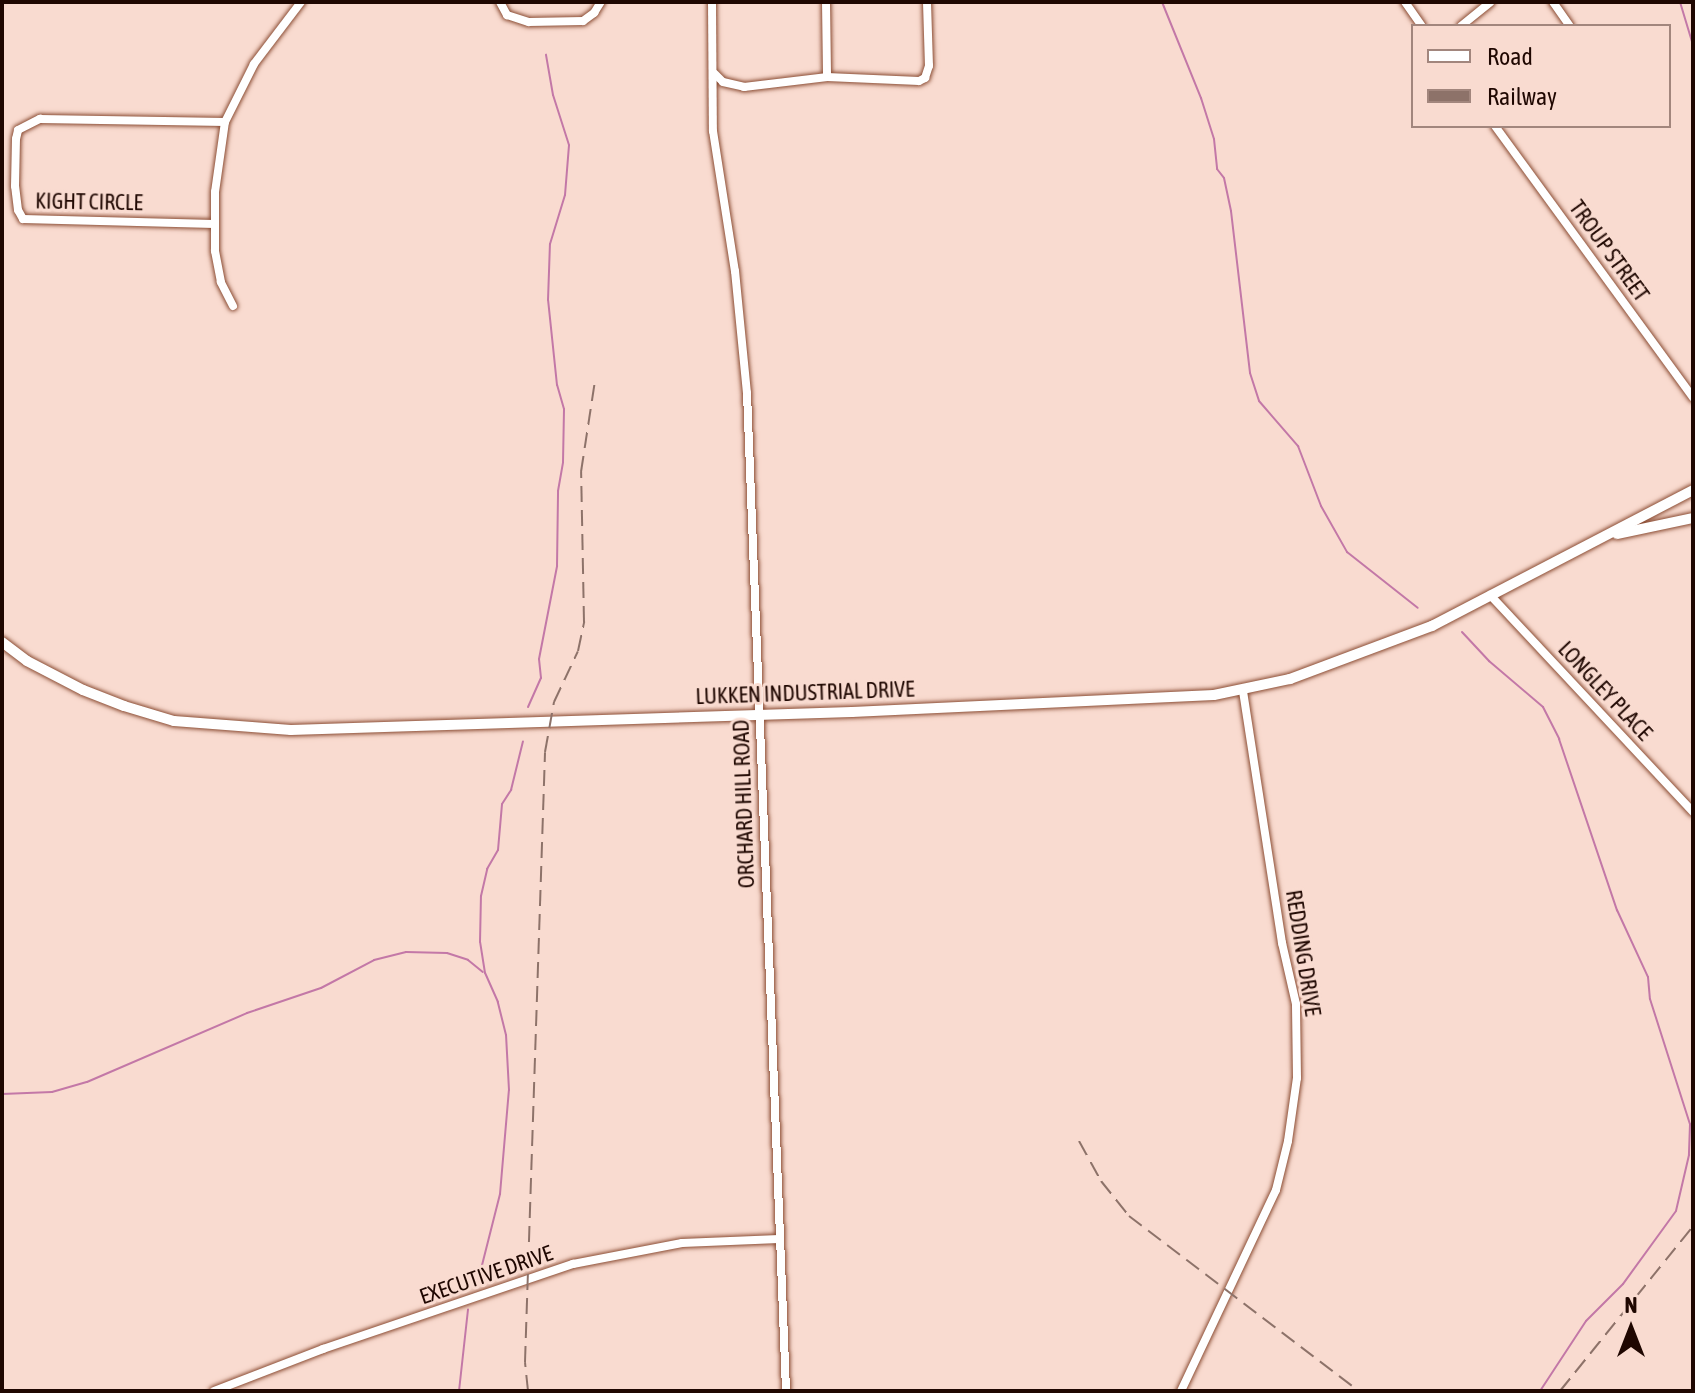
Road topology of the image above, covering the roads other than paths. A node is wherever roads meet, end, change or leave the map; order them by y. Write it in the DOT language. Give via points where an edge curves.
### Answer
graph roads {
  1 [pos="301,2"];
  2 [pos="500,2"];
  3 [pos="601,2"];
  4 [pos="712,2"];
  5 [pos="826,2"];
  6 [pos="927,2"];
  7 [pos="1405,2"];
  8 [pos="1491,2"];
  9 [pos="1553,2"];
  10 [pos="1421,24"];
  11 [pos="1464,24"];
  12 [pos="1569,24"];
  13 [pos="715,74"];
  14 [pos="827,77"];
  15 [pos="225,122"];
  16 [pos="1496,128"];
  17 [pos="214,224"];
  18 [pos="233,306"];
  19 [pos="1693,398"];
  20 [pos="1693,490"];
  21 [pos="1693,518"];
  22 [pos="1596,540"];
  23 [pos="1490,595"];
  24 [pos="2,642"];
  25 [pos="1243,691"];
  26 [pos="759,715"];
  27 [pos="1693,812"];
  28 [pos="779,1239"];
  29 [pos="214,1391"];
  30 [pos="786,1391"];
  31 [pos="1181,1391"];
  1 -- 15 [label="street" via="254,64"];
  2 -- 3 [label="street" via="507,15 529,22 583,21"];
  4 -- 13 [label="street, ORCHARD HILL ROAD"];
  5 -- 14 [label="street"];
  6 -- 14 [label="street" via="925,78"];
  7 -- 10 [label="street"];
  8 -- 11 [label="street"];
  9 -- 12 [label="street"];
  13 -- 14 [label="street" via="723,82 744,87"];
  13 -- 26 [label="street, ORCHARD HILL ROAD" via="713,131 747,393"];
  15 -- 17 [label="street"];
  15 -- 17 [label="street, KIGHT CIRCLE" via="40,119 18,130 16,139 15,186 23,219"];
  16 -- 19 [label="street, TROUP STREET"];
  17 -- 18 [label="street" via="221,282"];
  20 -- 22 [label="main road"];
  21 -- 22 [label="main road"];
  22 -- 23 [label="main road, LUKKEN INDUSTRIAL DRIVE"];
  23 -- 25 [label="main road, LUKKEN INDUSTRIAL DRIVE" via="1432,626"];
  23 -- 27 [label="street, LONGLEY PLACE"];
  24 -- 26 [label="main road, LUKKEN INDUSTRIAL DRIVE" via="27,661 94,694 174,721 215,726 291,730"];
  25 -- 26 [label="main road, LUKKEN INDUSTRIAL DRIVE"];
  25 -- 31 [label="street, REDDING DRIVE" via="1296,1004 1297,1078 1276,1190"];
  26 -- 28 [label="street, ORCHARD HILL ROAD"];
  28 -- 29 [label="street, EXECUTIVE DRIVE" via="682,1243 573,1264"];
  28 -- 30 [label="street, ORCHARD HILL ROAD"];
}
